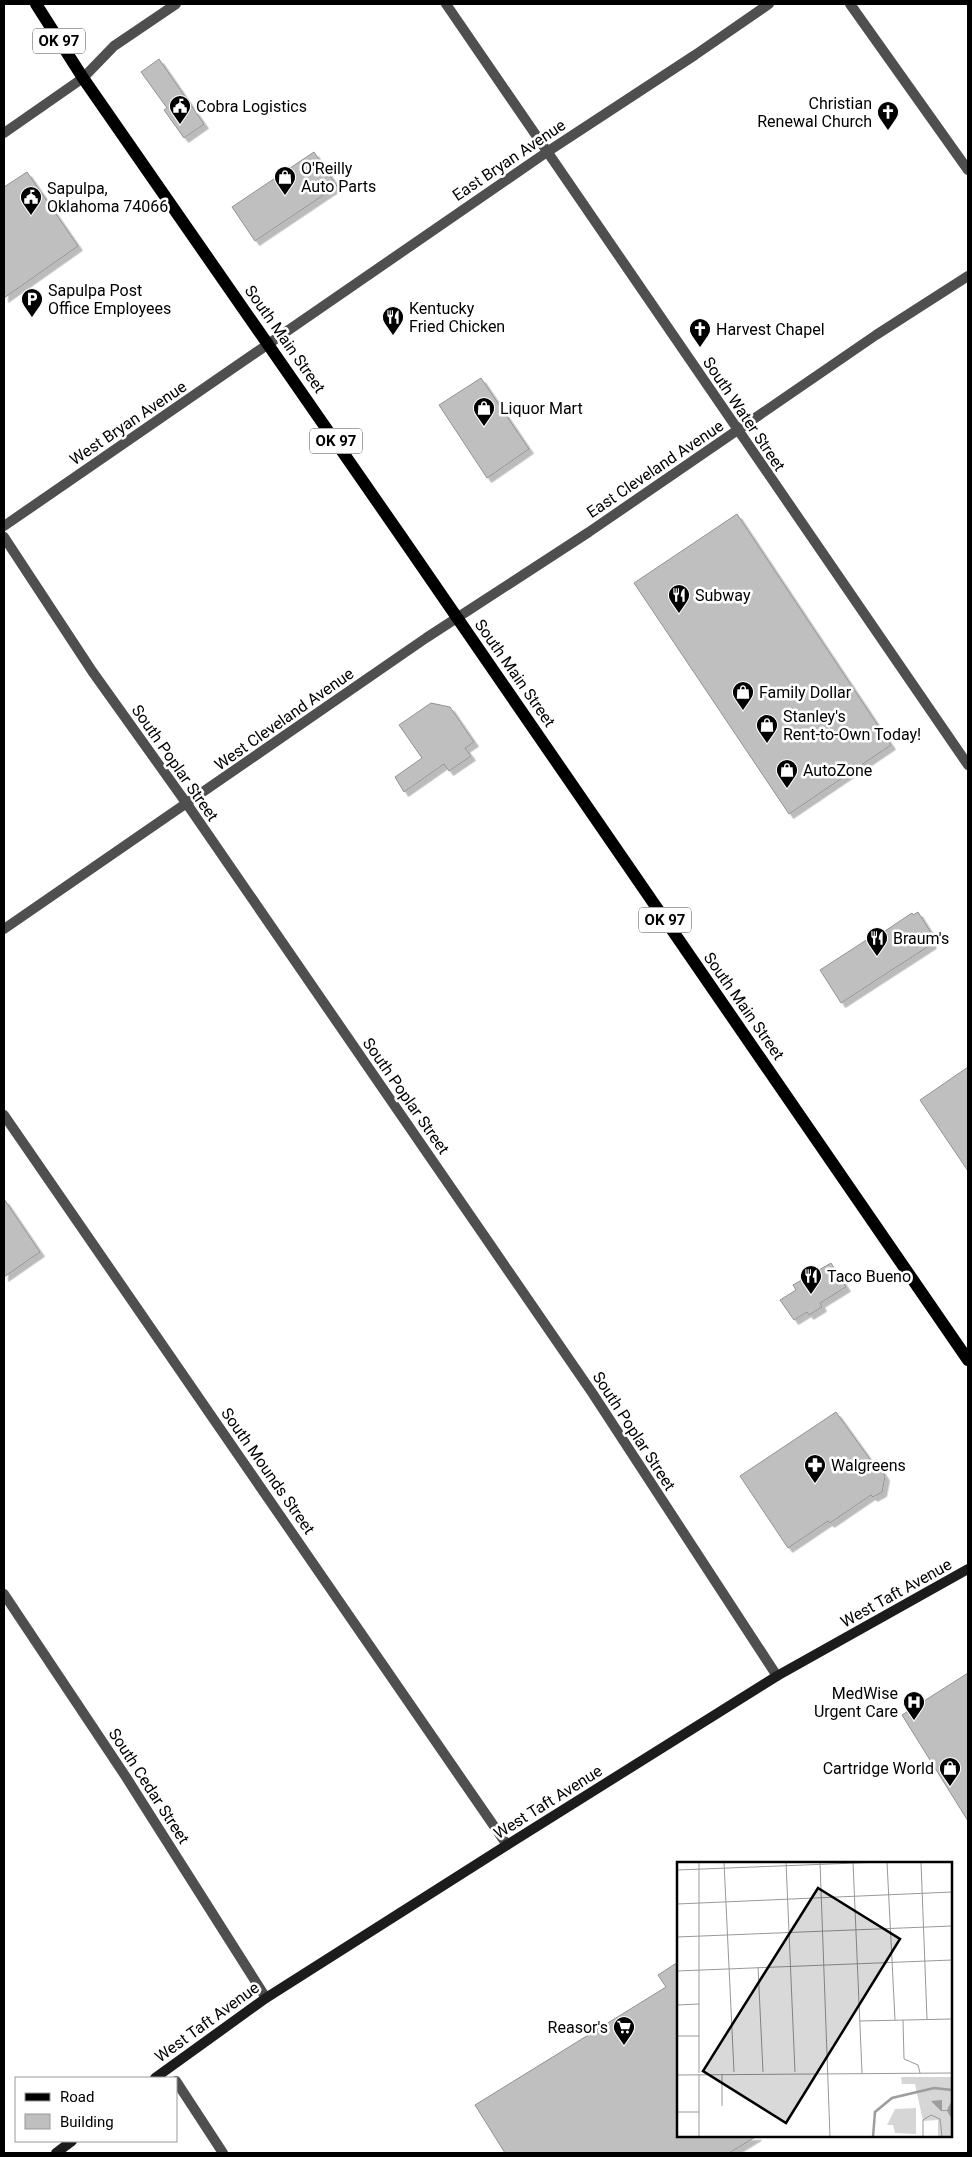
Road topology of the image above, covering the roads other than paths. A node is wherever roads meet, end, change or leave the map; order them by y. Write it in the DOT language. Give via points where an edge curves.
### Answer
graph roads {
  1 [pos="36,4"];
  2 [pos="176,4"];
  3 [pos="446,4"];
  4 [pos="769,4"];
  5 [pos="850,4"];
  6 [pos="83,78"];
  7 [pos="4,133"];
  8 [pos="547,152"];
  9 [pos="968,170"];
  10 [pos="968,276"];
  11 [pos="268,344"];
  12 [pos="738,430"];
  13 [pos="4,526"];
  14 [pos="4,537"];
  15 [pos="458,618"];
  16 [pos="968,765"];
  17 [pos="187,804"];
  18 [pos="4,929"];
  19 [pos="4,1114"];
  20 [pos="968,1360"];
  21 [pos="968,1569"];
  22 [pos="4,1594"];
  23 [pos="777,1676"];
  24 [pos="507,1845"];
  25 [pos="266,1998"];
  26 [pos="168,2068"];
  27 [pos="156,2077"];
  28 [pos="173,2077"];
  29 [pos="178,2085"];
  30 [pos="71,2142"];
  31 [pos="56,2153"];
  32 [pos="223,2153"];
  1 -- 6 [label="main road, South Main Street / OK 97"];
  2 -- 6 [label="street" via="114,46"];
  3 -- 8 [label="street, South Water Street"];
  4 -- 8 [label="street, East Bryan Avenue"];
  5 -- 9 [label="street"];
  6 -- 7 [label="street"];
  6 -- 11 [label="main road, South Main Street / OK 97"];
  8 -- 11 [label="street, East Bryan Avenue"];
  8 -- 12 [label="street, South Water Street"];
  10 -- 12 [label="street, East Cleveland Avenue"];
  11 -- 13 [label="street, West Bryan Avenue"];
  11 -- 15 [label="main road, South Main Street / OK 97"];
  12 -- 15 [label="street, East Cleveland Avenue"];
  12 -- 16 [label="street, South Water Street"];
  14 -- 17 [label="street, South Poplar Street" via="92,671"];
  15 -- 17 [label="street, West Cleveland Avenue"];
  15 -- 20 [label="main road, South Main Street / OK 97"];
  17 -- 18 [label="street, West Cleveland Avenue"];
  17 -- 23 [label="street, South Poplar Street" via="593,1394"];
  19 -- 24 [label="street, South Mounds Street"];
  21 -- 23 [label="main road, West Taft Avenue"];
  22 -- 25 [label="street, South Cedar Street" via="126,1777"];
  23 -- 24 [label="main road, West Taft Avenue"];
  24 -- 25 [label="main road, West Taft Avenue"];
  25 -- 26 [label="main road, West Taft Avenue"];
  26 -- 27 [label="main road, West Taft Avenue"];
  26 -- 28 [label="street"];
  29 -- 32 [label="street"];
  30 -- 31 [label="main road"];
}
